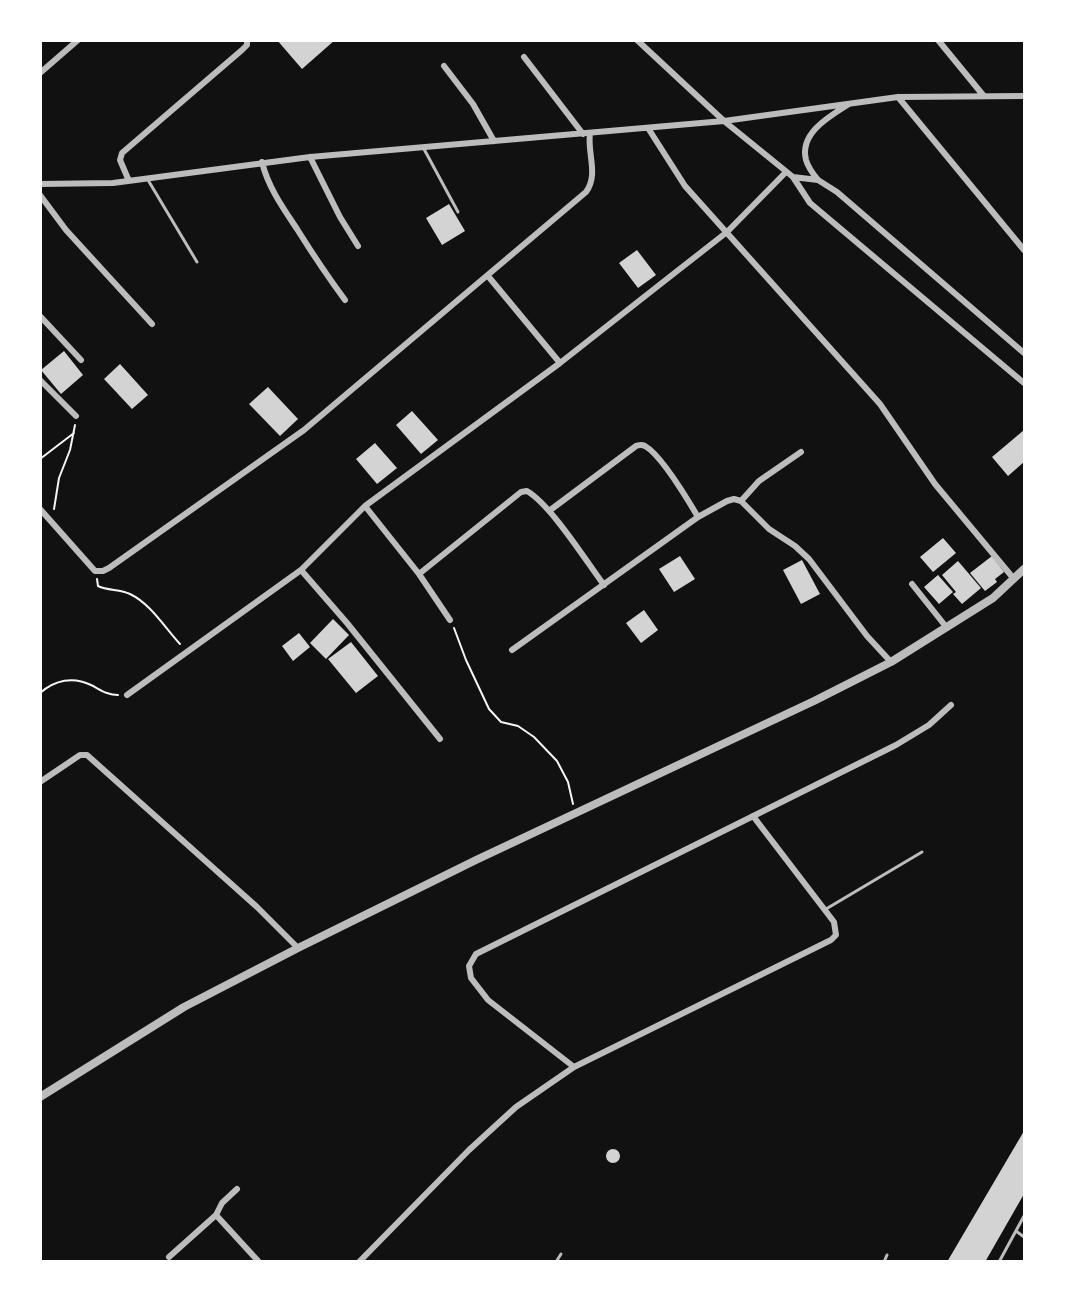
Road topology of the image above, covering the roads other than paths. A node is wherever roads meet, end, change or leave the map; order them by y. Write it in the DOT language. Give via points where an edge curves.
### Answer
graph roads {
  1 [pos="78,40"];
  2 [pos="247,40"];
  3 [pos="637,40"];
  4 [pos="938,40"];
  5 [pos="524,57"];
  6 [pos="444,66"];
  7 [pos="40,73"];
  8 [pos="983,95"];
  9 [pos="1024,96"];
  10 [pos="898,97"];
  11 [pos="852,102"];
  12 [pos="724,121"];
  13 [pos="648,128"];
  14 [pos="586,134"];
  15 [pos="494,141"];
  16 [pos="423,147"];
  17 [pos="310,157"];
  18 [pos="262,162"];
  19 [pos="786,172"];
  20 [pos="793,177"];
  21 [pos="147,178"];
  22 [pos="818,180"];
  23 [pos="129,181"];
  24 [pos="40,184"];
  25 [pos="40,195"];
  26 [pos="458,212"];
  27 [pos="728,232"];
  28 [pos="358,246"];
  29 [pos="1024,250"];
  30 [pos="197,261"];
  31 [pos="488,276"];
  32 [pos="345,300"];
  33 [pos="40,316"];
  34 [pos="152,324"];
  35 [pos="1024,353"];
  36 [pos="81,360"];
  37 [pos="560,363"];
  38 [pos="40,380"];
  39 [pos="1024,383"];
  40 [pos="76,416"];
  41 [pos="801,452"];
  42 [pos="741,501"];
  43 [pos="365,506"];
  44 [pos="40,509"];
  45 [pos="549,511"];
  46 [pos="698,517"];
  47 [pos="1024,569"];
  48 [pos="300,570"];
  49 [pos="419,574"];
  50 [pos="1014,579"];
  51 [pos="912,584"];
  52 [pos="604,585"];
  53 [pos="450,620"];
  54 [pos="947,628"];
  55 [pos="512,650"];
  56 [pos="891,662"];
  57 [pos="127,695"];
  58 [pos="951,705"];
  59 [pos="440,739"];
  60 [pos="40,782"];
  61 [pos="753,816"];
  62 [pos="921,852"];
  63 [pos="824,910"];
  64 [pos="298,948"];
  65 [pos="574,1066"];
  66 [pos="40,1098"];
  67 [pos="237,1189"];
  68 [pos="216,1215"];
  69 [pos="1024,1216"];
  70 [pos="1016,1231"];
  71 [pos="1024,1237"];
  72 [pos="561,1254"];
  73 [pos="887,1255"];
  74 [pos="170,1257"];
  75 [pos="259,1262"];
  76 [pos="359,1262"];
  77 [pos="556,1262"];
  78 [pos="884,1262"];
  79 [pos="999,1262"];
  1 -- 7 [label="street"];
  2 -- 23 [label="street" via="242,50 122,153 120,160"];
  3 -- 12 [label="street"];
  4 -- 8 [label="street"];
  5 -- 14 [label="street"];
  6 -- 15 [label="street" via="473,104"];
  8 -- 9 [label="street"];
  8 -- 10 [label="street"];
  10 -- 11 [label="street"];
  10 -- 29 [label="street"];
  11 -- 12 [label="street"];
  11 -- 22 [label="street" via="816,129 806,144 805,158"];
  12 -- 13 [label="street"];
  12 -- 19 [label="street"];
  13 -- 14 [label="street"];
  13 -- 27 [label="street" via="685,186"];
  14 -- 15 [label="street"];
  14 -- 31 [label="street" via="593,173 589,187"];
  15 -- 16 [label="street"];
  16 -- 17 [label="street"];
  16 -- 26 [label="lane"];
  17 -- 18 [label="street"];
  17 -- 28 [label="street"];
  18 -- 21 [label="street"];
  18 -- 32 [label="street" via="278,199"];
  19 -- 20 [label="street"];
  19 -- 27 [label="street"];
  20 -- 22 [label="street"];
  20 -- 39 [label="street" via="810,203"];
  21 -- 23 [label="street"];
  21 -- 30 [label="lane"];
  22 -- 35 [label="street" via="837,192"];
  23 -- 24 [label="street"];
  25 -- 34 [label="street" via="66,230"];
  27 -- 37 [label="street"];
  27 -- 50 [label="street" via="880,404 935,484"];
  31 -- 37 [label="street"];
  31 -- 44 [label="street" via="304,430 109,568 95,571"];
  33 -- 36 [label="street"];
  37 -- 43 [label="street"];
  38 -- 40 [label="street"];
  41 -- 42 [label="street" via="759,481"];
  42 -- 46 [label="street" via="727,501"];
  42 -- 56 [label="street" via="769,529 809,559"];
  43 -- 48 [label="street"];
  43 -- 49 [label="street"];
  45 -- 46 [label="street" via="642,445 658,459"];
  45 -- 49 [label="street" via="533,494 521,492"];
  45 -- 52 [label="street"];
  46 -- 52 [label="street"];
  47 -- 50 [label="street"];
  48 -- 57 [label="street"];
  48 -- 59 [label="street"];
  49 -- 53 [label="street"];
  50 -- 54 [label="street"];
  51 -- 54 [label="street"];
  52 -- 55 [label="street"];
  54 -- 56 [label="street"];
  56 -- 64 [label="street"];
  58 -- 61 [label="street" via="929,725 896,745"];
  60 -- 64 [label="street" via="80,755 87,755"];
  61 -- 63 [label="street"];
  61 -- 65 [label="street" via="476,954 469,966 471,978 488,1000"];
  62 -- 63 [label="lane"];
  63 -- 65 [label="street" via="836,928 831,940"];
  64 -- 66 [label="street" via="184,1007"];
  65 -- 76 [label="street" via="516,1107"];
  67 -- 68 [label="street"];
  68 -- 74 [label="street"];
  68 -- 75 [label="street"];
  69 -- 70 [label="lane"];
  70 -- 71 [label="lane"];
  70 -- 79 [label="lane"];
  72 -- 77 [label="lane"];
  73 -- 78 [label="lane"];
}
